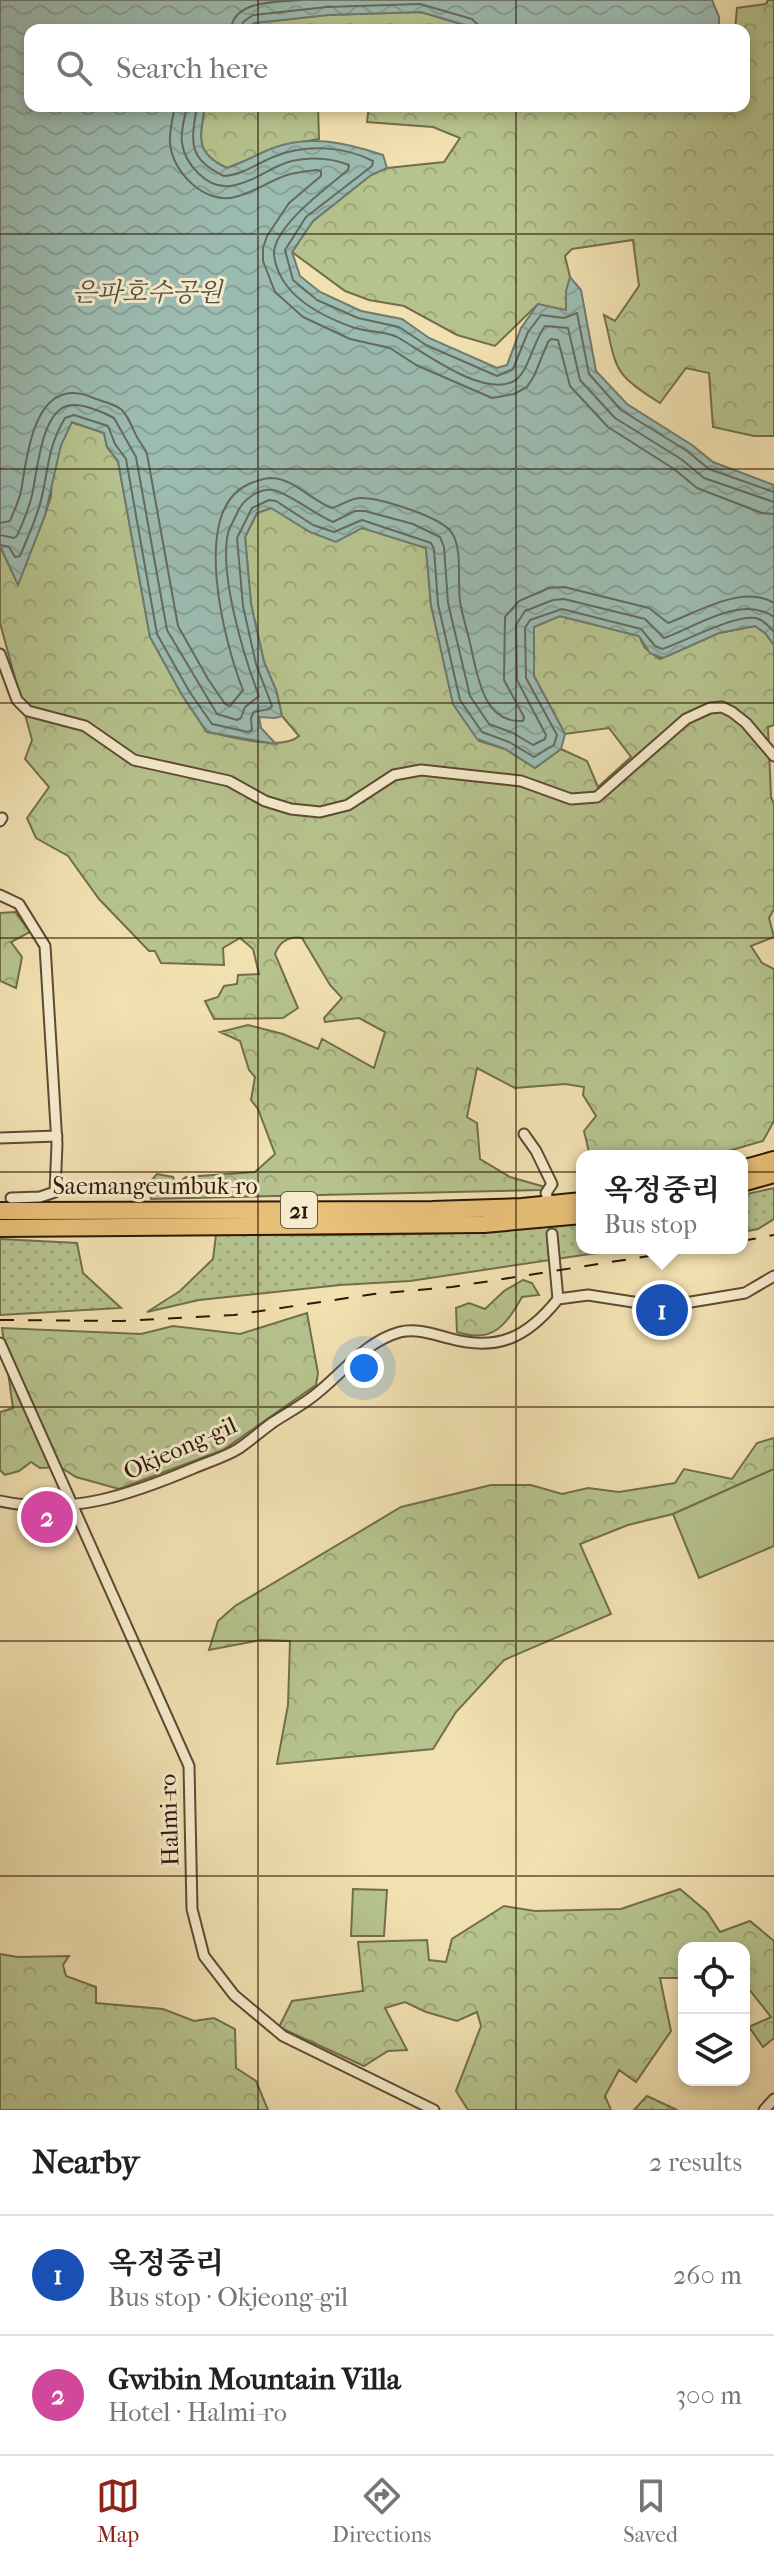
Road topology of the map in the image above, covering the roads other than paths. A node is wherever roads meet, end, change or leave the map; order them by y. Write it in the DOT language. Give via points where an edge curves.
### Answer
graph roads {
  1 [pos="0,654"];
  2 [pos="774,756"];
  3 [pos="0,895"];
  4 [pos="524,1134"];
  5 [pos="57,1136"];
  6 [pos="0,1138"];
  7 [pos="774,1160"];
  8 [pos="748,1167"];
  9 [pos="774,1174"];
  10 [pos="748,1181"];
  11 [pos="547,1196"];
  12 [pos="576,1202"];
  13 [pos="9,1215"];
  14 [pos="576,1215"];
  15 [pos="552,1234"];
  16 [pos="774,1276"];
  17 [pos="558,1299"];
  18 [pos="0,1343"];
  19 [pos="0,1501"];
  20 [pos="71,1506"];
  21 [pos="434,2110"];
  1 -- 2 [label="street" via="17,700 28,711 85,726 134,760 229,781 291,809 320,812 348,805 394,775 421,770 521,781 571,799 597,797 686,719 710,708 732,712"];
  3 -- 5 [label="street" via="19,904 45,946"];
  4 -- 11 [label="street" via="552,1184"];
  5 -- 6 [label="street"];
  5 -- 13 [label="street" via="55,1192"];
  7 -- 8 [label="highway"];
  9 -- 10 [label="highway"];
  12 -- 13 [label="highway, Saemangeumbuk-ro / 21" via="432,1210"];
  13 -- 14 [label="highway, Saemangeumbuk-ro / 21" via="471,1224"];
  15 -- 17 [label="street"];
  16 -- 17 [label="street" via="745,1293 679,1304 588,1295"];
  17 -- 20 [label="street, Okjeong-gil" via="543,1318 506,1341 481,1345 399,1332 355,1356 309,1400 237,1450 135,1493"];
  18 -- 20 [label="street, Halmi-ro"];
  19 -- 20 [label="street, Okjeong-gil"];
  20 -- 21 [label="street, Halmi-ro" via="189,1766 192,1909 204,1956 234,1995 283,2036"];
}
